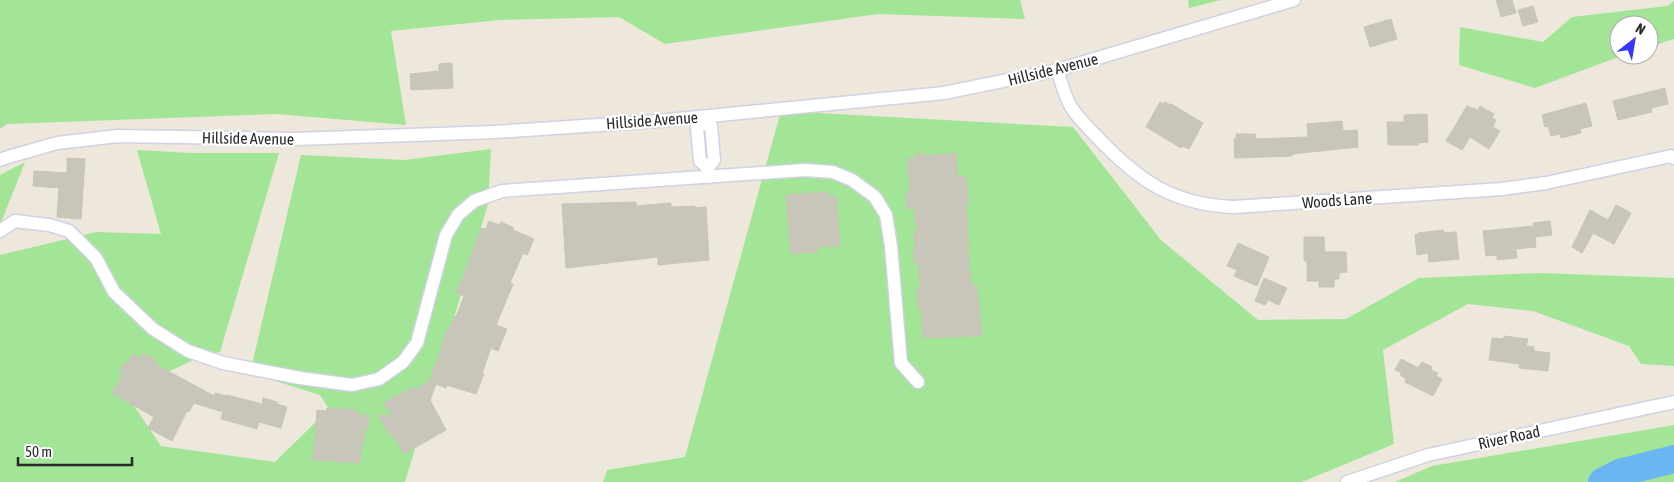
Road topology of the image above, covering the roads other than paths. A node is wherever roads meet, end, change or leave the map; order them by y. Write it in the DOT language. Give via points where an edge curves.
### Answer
graph roads {
  1 [pos="1294,0"];
  2 [pos="1057,70"];
  3 [pos="704,120"];
  4 [pos="1674,158"];
  5 [pos="0,160"];
  6 [pos="709,172"];
  7 [pos="0,230"];
  8 [pos="918,382"];
  9 [pos="1674,402"];
  10 [pos="1347,482"];
  1 -- 2 [label="street, Hillside Avenue"];
  2 -- 3 [label="street, Hillside Avenue" via="944,94"];
  2 -- 4 [label="street, Woods Lane" via="1069,104 1114,155 1151,185 1199,204 1233,207 1502,189 1546,183 1671,156"];
  3 -- 5 [label="street, Hillside Avenue" via="326,139 118,136 57,143"];
  3 -- 6 [label="street" via="697,128 700,161"];
  6 -- 7 [label="street" via="502,191 474,202 458,215 446,235 417,343 403,362 379,380 352,386 223,363 188,351 153,329 114,292 96,258 69,231 15,221"];
  6 -- 8 [label="street" via="833,172 852,180 875,197 886,215 891,246 901,363"];
  9 -- 10 [label="street, River Road" via="1428,454"];
}
